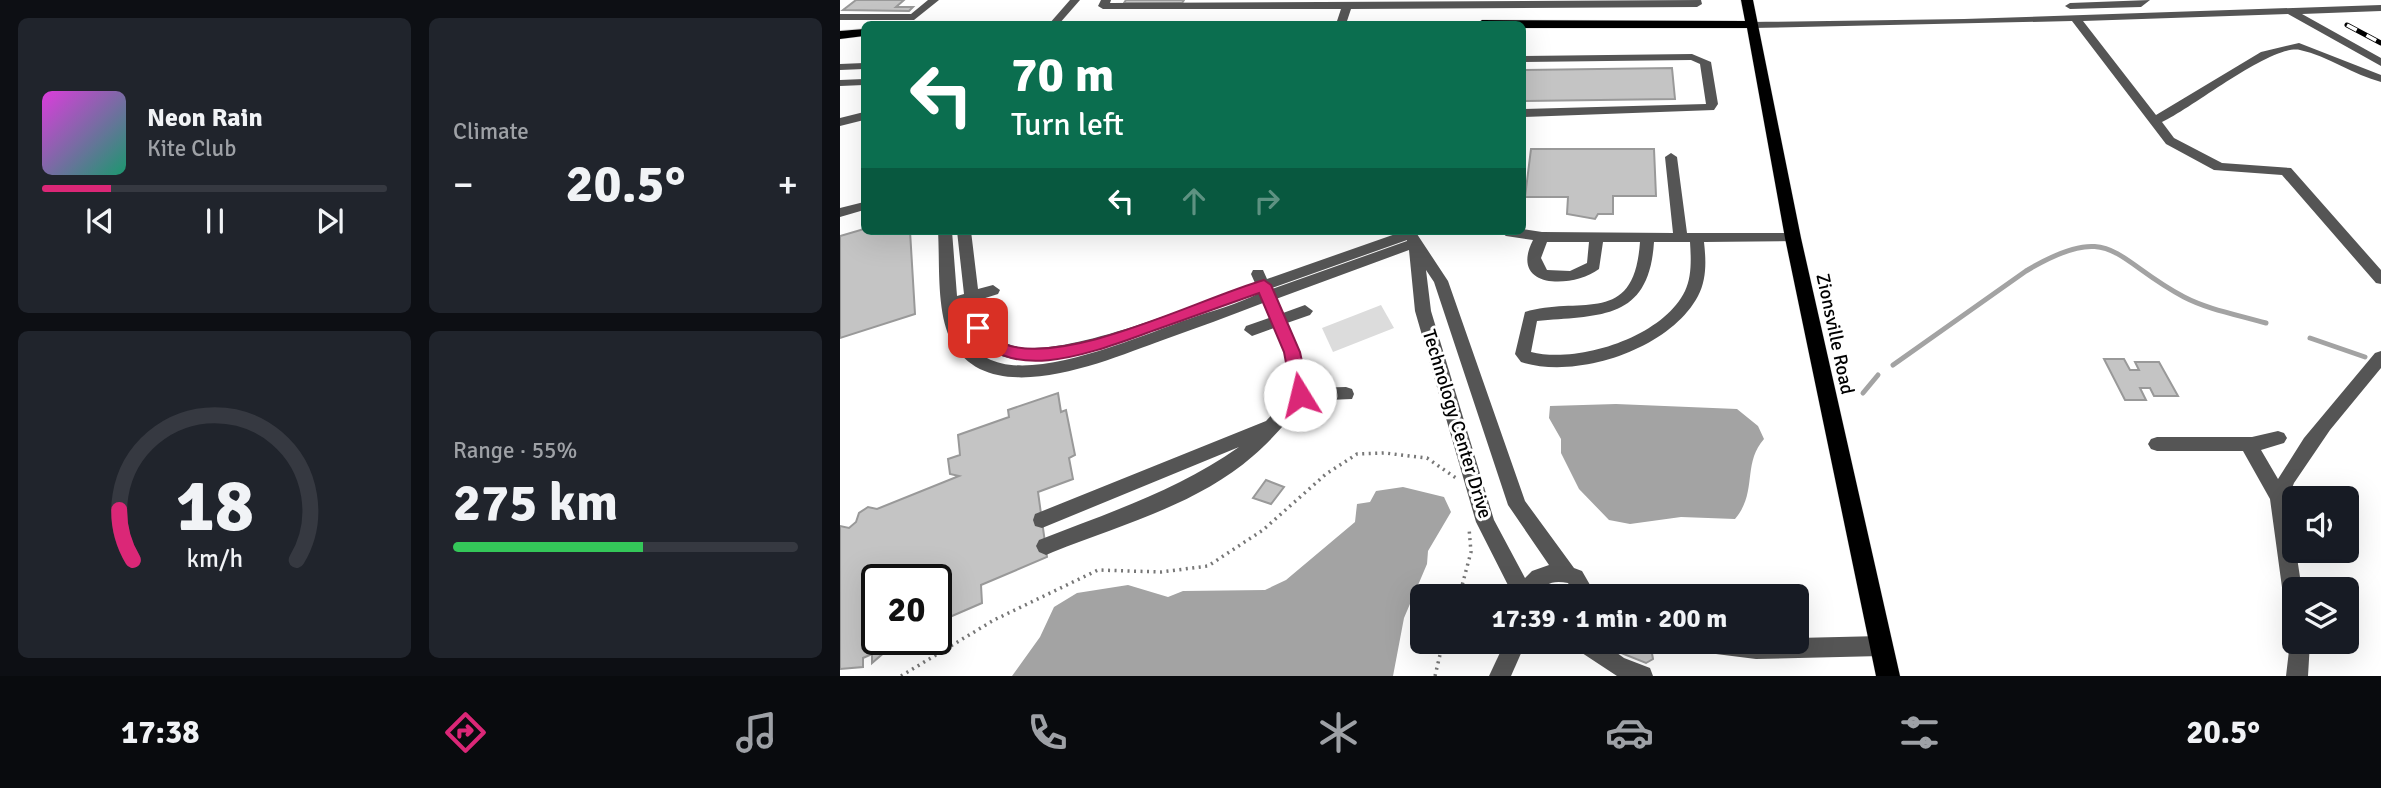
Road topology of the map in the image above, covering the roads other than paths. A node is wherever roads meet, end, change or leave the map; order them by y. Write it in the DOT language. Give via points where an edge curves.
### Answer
graph roads {
  1 [pos="934,0"];
  2 [pos="1075,0"];
  3 [pos="1106,0"];
  4 [pos="1696,0"];
  5 [pos="1747,0"];
  6 [pos="2372,0"];
  7 [pos="1664,2"];
  8 [pos="2143,2"];
  9 [pos="1348,3"];
  10 [pos="1432,3"];
  11 [pos="1499,3"];
  12 [pos="1528,3"];
  13 [pos="2381,7"];
  14 [pos="2073,11"];
  15 [pos="2290,11"];
  16 [pos="2153,16"];
  17 [pos="840,17"];
  18 [pos="1057,21"];
  19 [pos="1342,21"];
  20 [pos="1496,21"];
  21 [pos="1526,24"];
  22 [pos="1752,25"];
  23 [pos="861,33"];
  24 [pos="843,35"];
  25 [pos="1526,59"];
  26 [pos="2381,64"];
  27 [pos="861,66"];
  28 [pos="840,67"];
  29 [pos="2381,79"];
  30 [pos="861,82"];
  31 [pos="840,83"];
  32 [pos="1526,113"];
  33 [pos="861,117"];
  34 [pos="2155,120"];
  35 [pos="840,122"];
  36 [pos="1671,157"];
  37 [pos="861,207"];
  38 [pos="840,213"];
  39 [pos="1526,234"];
  40 [pos="945,235"];
  41 [pos="964,235"];
  42 [pos="1411,236"];
  43 [pos="1680,236"];
  44 [pos="1696,236"];
  45 [pos="1542,237"];
  46 [pos="1596,237"];
  47 [pos="1647,237"];
  48 [pos="1793,238"];
  49 [pos="2381,279"];
  50 [pos="1263,285"];
  51 [pos="993,290"];
  52 [pos="972,297"];
  53 [pos="951,303"];
  54 [pos="1304,311"];
  55 [pos="1280,320"];
  56 [pos="1252,330"];
  57 [pos="1129,332"];
  58 [pos="2381,357"];
  59 [pos="1346,394"];
  60 [pos="1300,395"];
  61 [pos="1272,426"];
  62 [pos="2278,438"];
  63 [pos="2157,444"];
  64 [pos="2253,444"];
  65 [pos="2279,498"];
  66 [pos="1042,520"];
  67 [pos="1046,546"];
  68 [pos="1567,573"];
  69 [pos="2290,577"];
  70 [pos="1519,584"];
  71 [pos="1533,584"];
  72 [pos="1580,584"];
  73 [pos="1881,646"];
  74 [pos="1809,648"];
  75 [pos="1513,654"];
  76 [pos="1604,654"];
  77 [pos="2299,654"];
  78 [pos="1500,676"];
  79 [pos="1642,676"];
  80 [pos="1888,676"];
  81 [pos="2297,676"];
  1 -- 17 [label="street" via="914,17"];
  2 -- 18 [label="street"];
  3 -- 9 [label="street" via="1103,6"];
  4 -- 7 [label="street" via="1697,4"];
  5 -- 22 [label="main road, Zionsville Road"];
  6 -- 13 [label="street"];
  7 -- 12 [label="street"];
  8 -- 14 [label="street"];
  8 -- 16 [label="street"];
  9 -- 10 [label="street"];
  9 -- 19 [label="street"];
  10 -- 11 [label="street"];
  11 -- 12 [label="street"];
  11 -- 20 [label="street"];
  13 -- 15 [label="street"];
  14 -- 16 [label="street"];
  14 -- 22 [label="street"];
  14 -- 34 [label="street"];
  15 -- 16 [label="street"];
  15 -- 26 [label="street"];
  21 -- 22 [label="main road"];
  22 -- 48 [label="main road, Zionsville Road"];
  23 -- 24 [label="main road"];
  25 -- 32 [label="street" via="1692,57 1705,62 1713,104 1675,111"];
  27 -- 28 [label="street"];
  29 -- 34 [label="street" via="2299,46 2265,54"];
  30 -- 31 [label="street"];
  33 -- 35 [label="street"];
  34 -- 49 [label="street" via="2170,141 2219,167 2286,171"];
  36 -- 43 [label="street"];
  37 -- 38 [label="street"];
  39 -- 45 [label="street"];
  40 -- 53 [label="street"];
  41 -- 52 [label="street"];
  42 -- 50 [label="street"];
  42 -- 68 [label="street, Technology Center Drive" via="1441,281 1517,505"];
  42 -- 70 [label="street, Technology Center Drive" via="1423,311 1485,522"];
  43 -- 44 [label="street"];
  43 -- 47 [label="street"];
  44 -- 47 [label="street" via="1696,283 1682,307 1660,328 1632,344 1593,357 1570,360 1523,354 1530,316 1590,313 1633,291 1646,268"];
  44 -- 48 [label="street"];
  45 -- 46 [label="street"];
  45 -- 46 [label="street" via="1536,264 1559,277 1580,275 1594,265"];
  46 -- 47 [label="street"];
  48 -- 73 [label="main road, Zionsville Road"];
  50 -- 55 [label="street"];
  50 -- 57 [label="street"];
  51 -- 52 [label="street"];
  52 -- 53 [label="street"];
  52 -- 57 [label="street" via="974,319 984,337 1020,354 1063,352"];
  53 -- 57 [label="street" via="963,348 974,358 1007,369 1071,365"];
  54 -- 55 [label="street"];
  55 -- 56 [label="street"];
  55 -- 60 [label="street"];
  58 -- 65 [label="street" via="2301,458"];
  59 -- 60 [label="street"];
  60 -- 61 [label="street"];
  61 -- 66 [label="street"];
  61 -- 67 [label="street" via="1248,453 1212,476"];
  62 -- 64 [label="street"];
  63 -- 64 [label="street"];
  64 -- 65 [label="street" via="2252,454"];
  65 -- 69 [label="street"];
  68 -- 71 [label="street" via="1541,576"];
  68 -- 72 [label="street, Technology Center Drive"];
  73 -- 74 [label="street"];
  73 -- 80 [label="main road, Zionsville Road"];
  75 -- 78 [label="street"];
  76 -- 79 [label="street"];
  77 -- 81 [label="street"];
}
